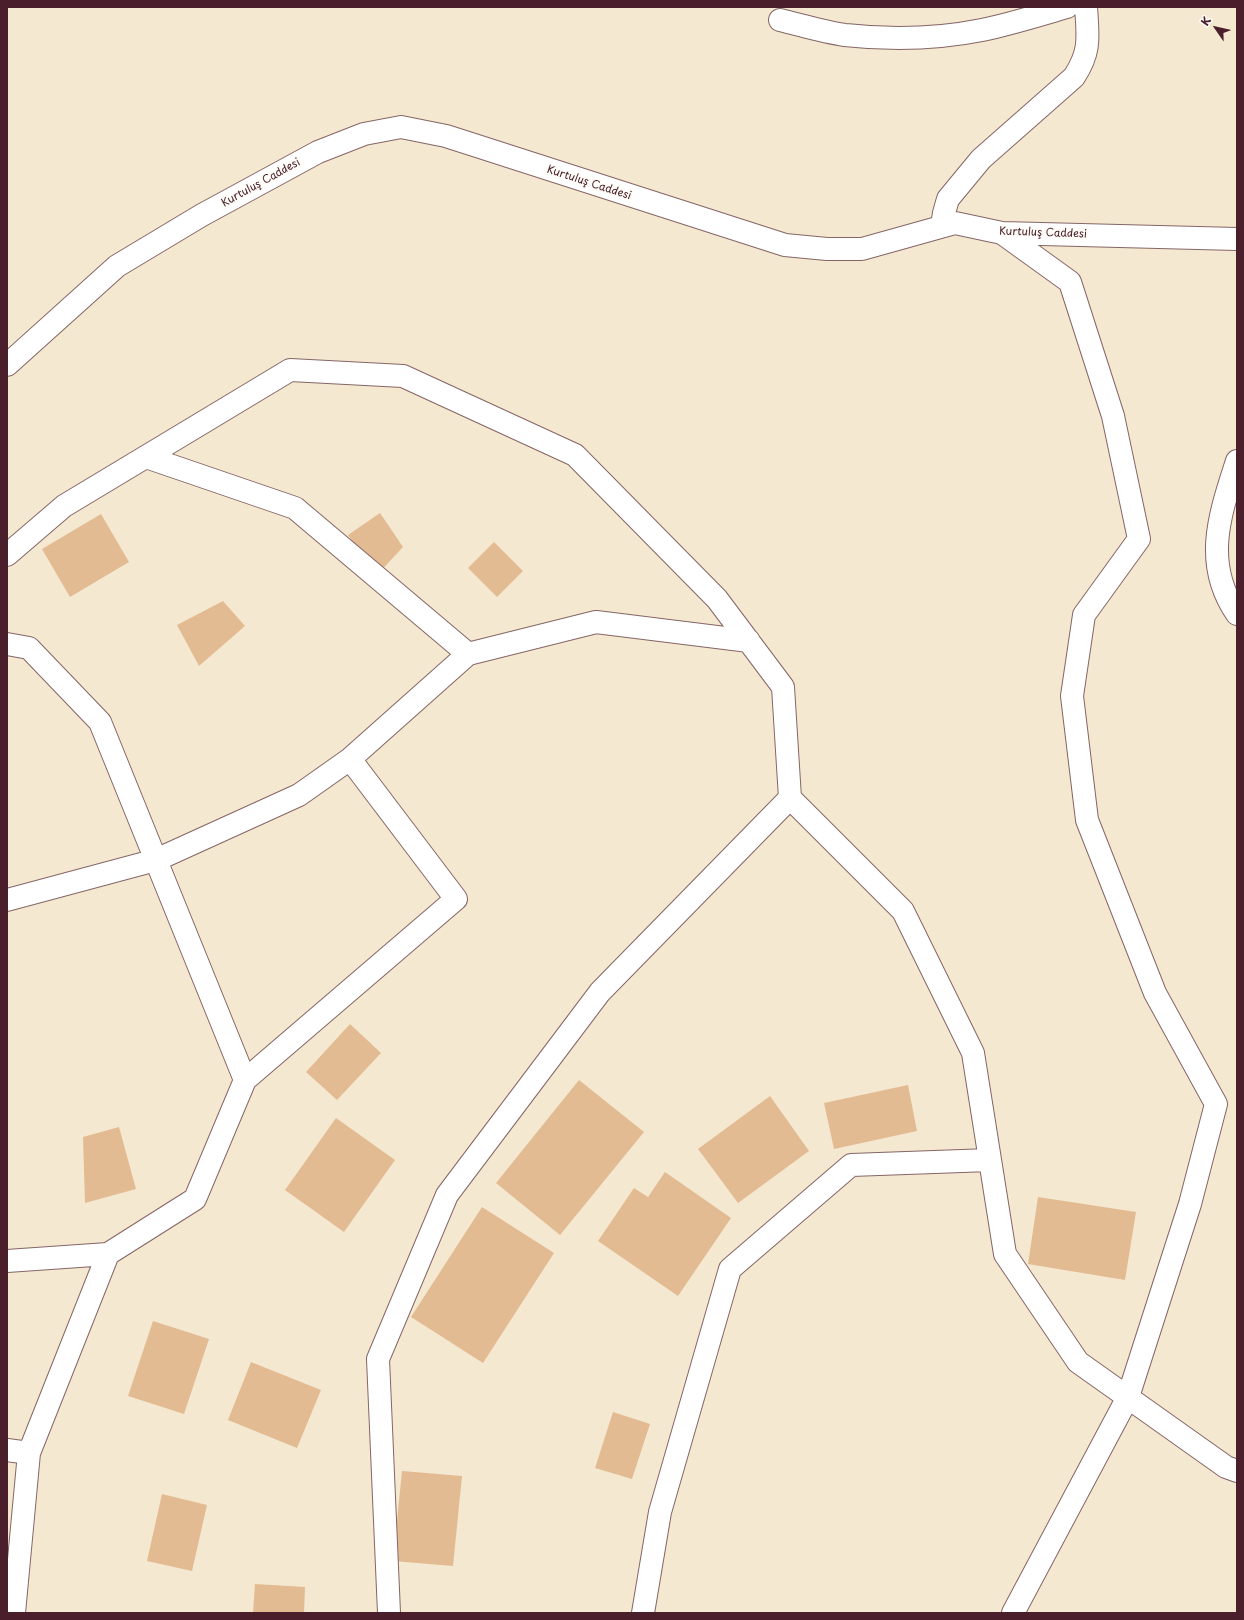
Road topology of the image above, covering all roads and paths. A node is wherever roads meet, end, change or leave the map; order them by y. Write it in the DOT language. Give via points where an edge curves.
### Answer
graph roads {
  1 [pos="1067,7"];
  2 [pos="1086,7"];
  3 [pos="780,20"];
  4 [pos="942,226"];
  5 [pos="1002,233"];
  6 [pos="1237,238"];
  7 [pos="7,365"];
  8 [pos="146,457"];
  9 [pos="1237,461"];
  10 [pos="7,555"];
  11 [pos="1237,614"];
  12 [pos="749,641"];
  13 [pos="7,644"];
  14 [pos="468,654"];
  15 [pos="350,759"];
  16 [pos="790,798"];
  17 [pos="156,860"];
  18 [pos="7,900"];
  19 [pos="245,1080"];
  20 [pos="990,1160"];
  21 [pos="108,1254"];
  22 [pos="7,1261"];
  23 [pos="1128,1397"];
  24 [pos="7,1450"];
  25 [pos="29,1454"];
  26 [pos="1237,1471"];
  27 [pos="14,1613"];
  28 [pos="389,1613"];
  29 [pos="643,1613"];
  30 [pos="1013,1613"];
  1 -- 3 [label="street" via="983,30 917,37 844,34"];
  2 -- 4 [label="street" via="1088,42 1082,66 1074,77 981,159 948,200"];
  4 -- 5 [label="street, Kurtuluş Caddesi" via="955,223"];
  4 -- 7 [label="street, Kurtuluş Caddesi" via="862,248 828,249 785,245 446,136 401,127 364,134 318,152 202,215 117,266"];
  5 -- 6 [label="street, Kurtuluş Caddesi"];
  5 -- 23 [label="street" via="1070,282 1113,416 1139,539 1084,615 1072,696 1087,820 1155,993 1216,1104 1190,1204"];
  8 -- 10 [label="street" via="64,506"];
  8 -- 12 [label="street" via="290,370 403,376 575,456 717,599"];
  8 -- 14 [label="street" via="295,508"];
  9 -- 11 [label="street" via="1219,524 1216,548 1221,579"];
  12 -- 14 [label="street" via="596,622"];
  12 -- 16 [label="street" via="783,687"];
  13 -- 17 [label="street" via="28,648 100,722"];
  14 -- 15 [label="street"];
  15 -- 17 [label="street" via="299,795"];
  15 -- 19 [label="street" via="456,898"];
  16 -- 20 [label="street" via="903,912 973,1053"];
  16 -- 28 [label="street" via="600,992 447,1195 378,1359"];
  17 -- 18 [label="street"];
  17 -- 19 [label="street"];
  19 -- 21 [label="street" via="195,1199"];
  20 -- 23 [label="street" via="1005,1254 1078,1362"];
  20 -- 29 [label="street" via="850,1165 730,1269 660,1512"];
  21 -- 22 [label="street"];
  21 -- 25 [label="street"];
  23 -- 26 [label="street" via="1226,1467"];
  23 -- 30 [label="street"];
  24 -- 25 [label="street"];
  25 -- 27 [label="street"];
}
